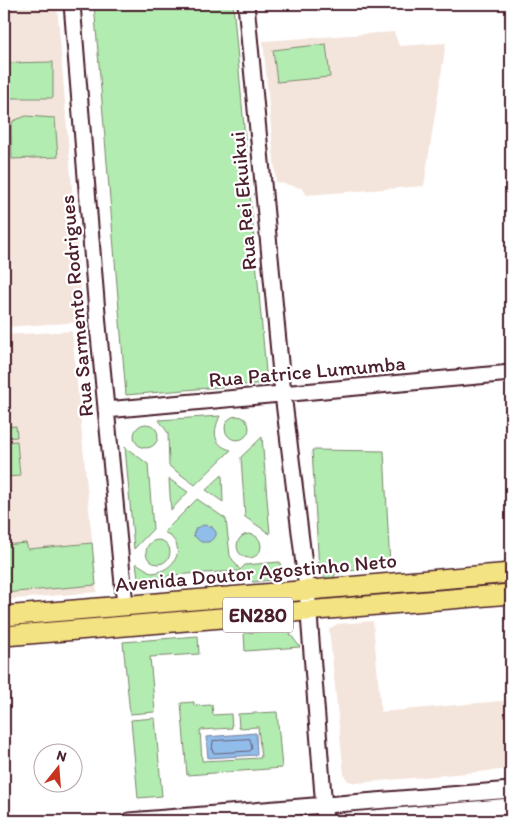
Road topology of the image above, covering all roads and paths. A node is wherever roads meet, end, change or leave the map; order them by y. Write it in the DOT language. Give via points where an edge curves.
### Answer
graph roads {
  1 [pos="72,4"];
  2 [pos="246,4"];
  3 [pos="511,373"];
  4 [pos="283,394"];
  5 [pos="106,410"];
  6 [pos="511,573"];
  7 [pos="307,590"];
  8 [pos="511,594"];
  9 [pos="125,605"];
  10 [pos="308,612"];
  11 [pos="4,616"];
  12 [pos="4,636"];
  13 [pos="511,790"];
  14 [pos="324,804"];
  15 [pos="511,806"];
  16 [pos="129,821"];
  17 [pos="325,821"];
  18 [pos="338,821"];
  1 -- 5 [label="street, Rua Sarmento Rodrigues"];
  2 -- 4 [label="street, Rua Rei Ekuikui"];
  3 -- 4 [label="street, Rua Patrice Lumumba"];
  4 -- 5 [label="street, Rua Patrice Lumumba"];
  4 -- 7 [label="street, Rua Rei Ekuikui"];
  5 -- 9 [label="street, Rua Sarmento Rodrigues"];
  6 -- 7 [label="main road, Avenida Doutor Agostinho Neto / EN280"];
  7 -- 9 [label="main road, Avenida Doutor Agostinho Neto / EN280"];
  7 -- 10 [label="street, Rua Rei Ekuikui"];
  8 -- 10 [label="main road, Avenida Doutor Agostinho Neto / EN280"];
  9 -- 11 [label="main road, Avenida Doutor Agostinho Neto / EN280"];
  10 -- 12 [label="main road, Avenida Doutor Agostinho Neto / EN280"];
  10 -- 14 [label="street, Rua Rei Ekuikui"];
  13 -- 14 [label="street"];
  14 -- 16 [label="street"];
  14 -- 17 [label="street, Rua Rei Ekuikui"];
  15 -- 18 [label="street"];
}
